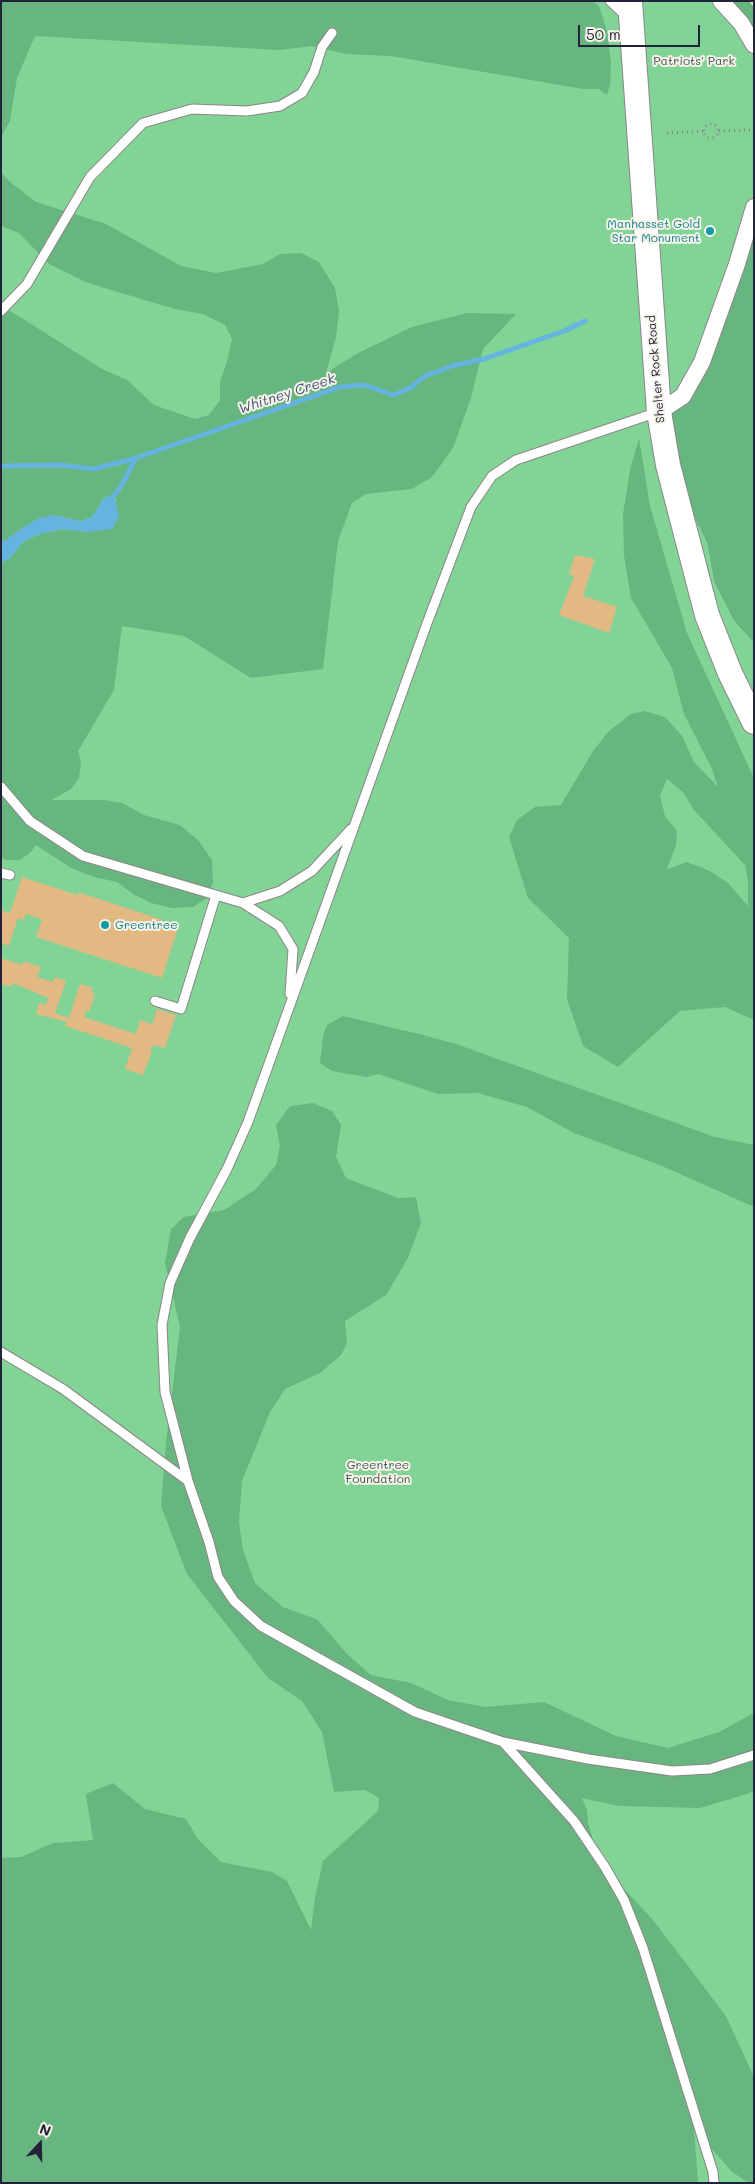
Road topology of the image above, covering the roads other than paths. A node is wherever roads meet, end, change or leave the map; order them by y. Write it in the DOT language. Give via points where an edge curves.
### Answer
graph roads {
  1 [pos="610,1"];
  2 [pos="721,1"];
  3 [pos="631,11"];
  4 [pos="332,33"];
  5 [pos="754,45"];
  6 [pos="754,207"];
  7 [pos="1,310"];
  8 [pos="659,412"];
  9 [pos="754,722"];
  10 [pos="1,787"];
  11 [pos="354,826"];
  12 [pos="216,895"];
  13 [pos="243,903"];
  14 [pos="155,1001"];
  15 [pos="290,1006"];
  16 [pos="1,1352"];
  17 [pos="188,1481"];
  18 [pos="503,1742"];
  19 [pos="754,1755"];
  20 [pos="714,2183"];
  1 -- 3 [label="lane"];
  2 -- 5 [label="street" via="741,23"];
  3 -- 8 [label="main road, Shelter Rock Road"];
  4 -- 7 [label="lane" via="322,47 314,72 302,92 280,106 247,111 192,109 143,123 90,177 27,284"];
  6 -- 8 [label="street" via="702,362 683,396"];
  8 -- 9 [label="main road, Shelter Rock Road" via="668,465 707,615"];
  8 -- 11 [label="lane" via="516,460 492,476 471,507"];
  10 -- 12 [label="lane" via="30,821 83,856"];
  11 -- 13 [label="lane" via="312,871 280,891"];
  11 -- 15 [label="lane"];
  12 -- 13 [label="lane"];
  12 -- 14 [label="lane" via="181,1009"];
  13 -- 15 [label="lane" via="279,926 293,949"];
  15 -- 17 [label="lane" via="248,1122 170,1283 162,1325 165,1392"];
  16 -- 17 [label="lane" via="63,1389"];
  17 -- 18 [label="lane" via="218,1577 234,1601 261,1626 414,1712"];
  18 -- 19 [label="lane" via="588,1759 672,1770 710,1769"];
  18 -- 20 [label="lane" via="574,1821 624,1900 643,1948"];
}
